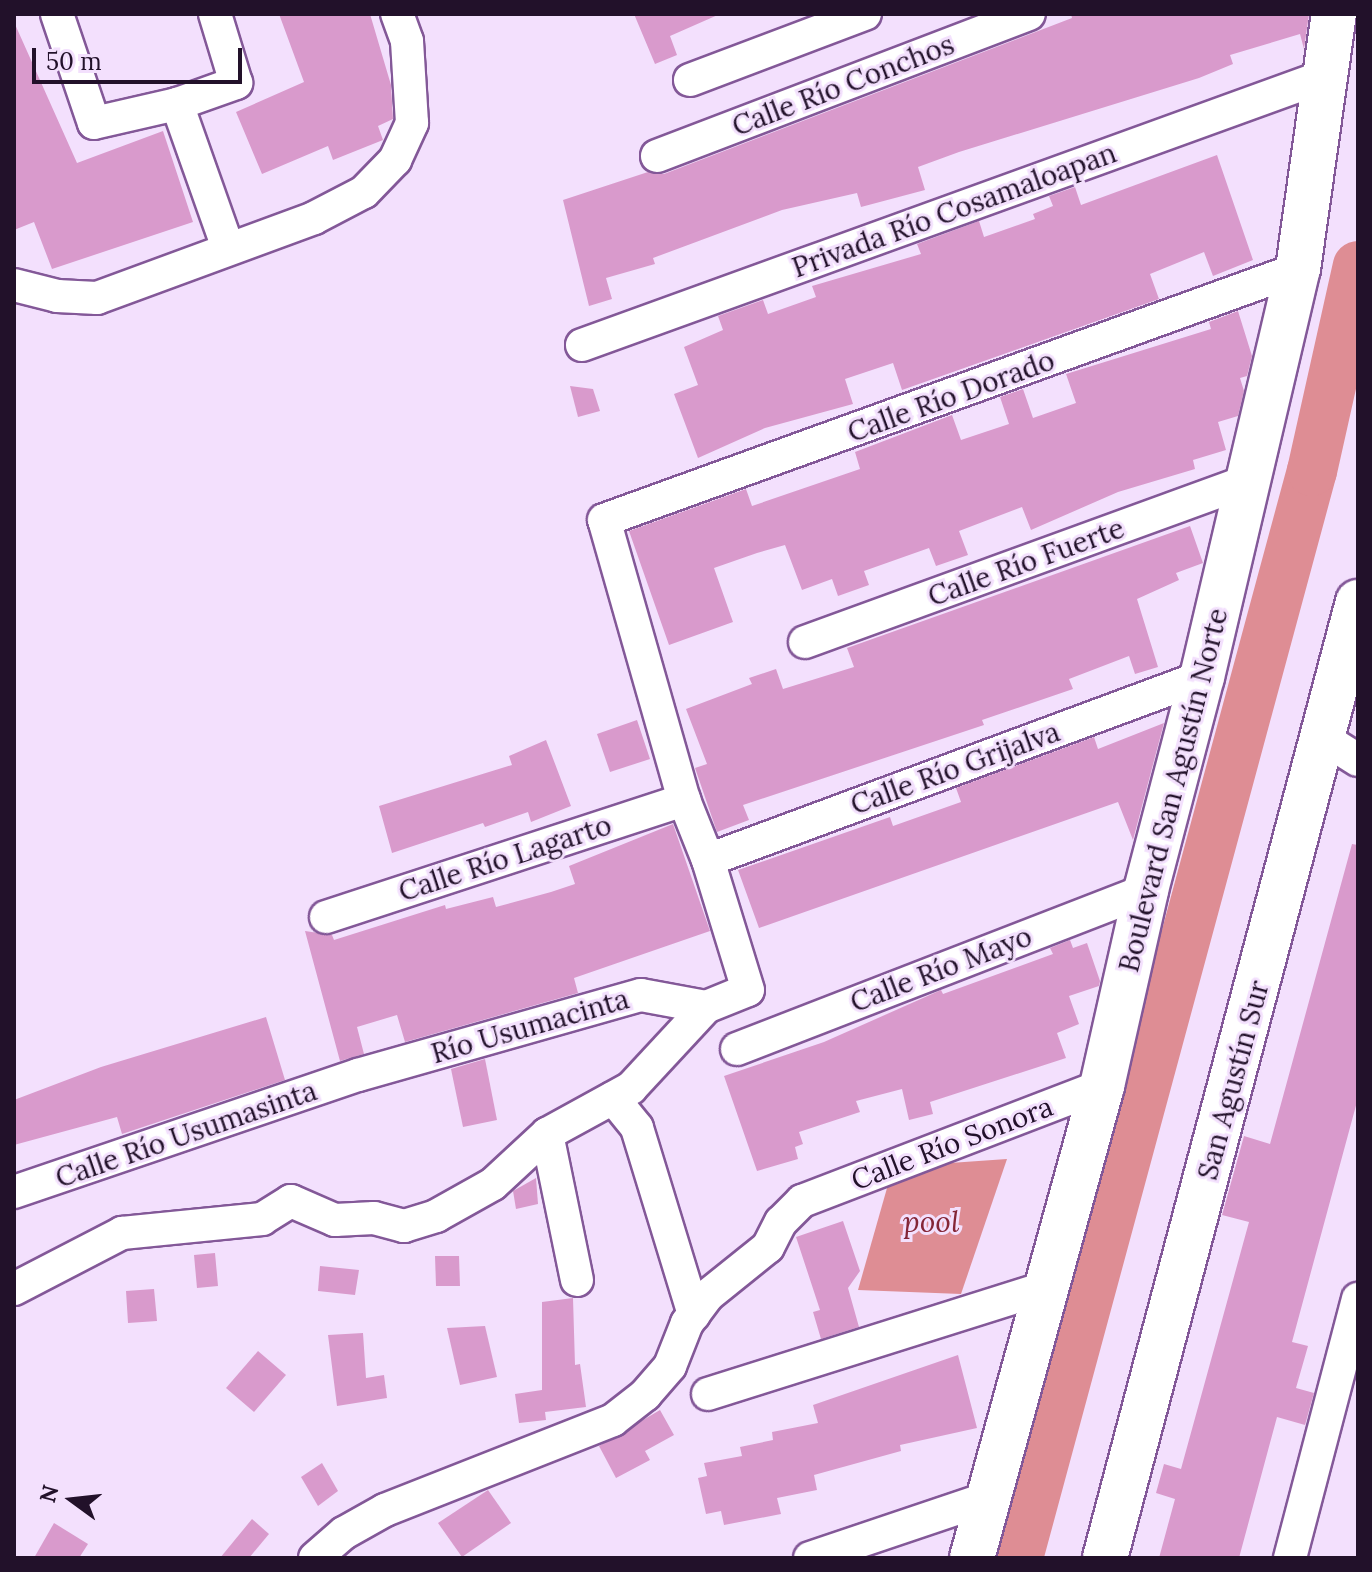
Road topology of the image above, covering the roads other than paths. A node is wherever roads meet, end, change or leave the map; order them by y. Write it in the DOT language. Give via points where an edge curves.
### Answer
graph roads {
  1 [pos="57,14"];
  2 [pos="215,14"];
  3 [pos="397,14"];
  4 [pos="865,14"];
  5 [pos="1029,14"];
  6 [pos="1334,14"];
  7 [pos="1325,76"];
  8 [pos="690,80"];
  9 [pos="177,104"];
  10 [pos="657,156"];
  11 [pos="227,245"];
  12 [pos="1298,269"];
  13 [pos="14,285"];
  14 [pos="582,345"];
  15 [pos="1248,481"];
  16 [pos="1358,602"];
  17 [pos="805,642"];
  18 [pos="1202,677"];
  19 [pos="1348,685"];
  20 [pos="1340,749"];
  21 [pos="684,800"];
  22 [pos="708,860"];
  23 [pos="1146,890"];
  24 [pos="326,917"];
  25 [pos="706,1007"];
  26 [pos="737,1049"];
  27 [pos="358,1075"];
  28 [pos="1102,1086"];
  29 [pos="613,1098"];
  30 [pos="547,1134"];
  31 [pos="14,1192"];
  32 [pos="577,1280"];
  33 [pos="14,1289"];
  34 [pos="1042,1289"];
  35 [pos="1358,1299"];
  36 [pos="694,1314"];
  37 [pos="708,1394"];
  38 [pos="988,1498"];
  39 [pos="315,1558"];
  40 [pos="810,1558"];
  41 [pos="972,1558"];
  42 [pos="1105,1558"];
  43 [pos="1290,1558"];
  1 -- 9 [label="street" via="94,123"];
  2 -- 9 [label="street" via="236,83"];
  3 -- 11 [label="street" via="409,55 412,123 395,160 364,192 314,218"];
  4 -- 8 [label="street, Calle Río Conchos"];
  5 -- 10 [label="street, Calle Río Conchos"];
  6 -- 7 [label="main road, Boulevard San Agustín Norte"];
  7 -- 12 [label="main road, Boulevard San Agustín Norte"];
  7 -- 14 [label="street, Privada Río Cosamaloapan"];
  9 -- 11 [label="street"];
  11 -- 13 [label="street" via="97,298 57,296"];
  12 -- 15 [label="main road, Boulevard San Agustín Norte"];
  12 -- 21 [label="street, Calle Río Dorado" via="604,520"];
  15 -- 17 [label="street, Calle Río Fuerte"];
  15 -- 18 [label="main road, Boulevard San Agustín Norte"];
  16 -- 19 [label="main road, San Agustín Sur"];
  18 -- 22 [label="street, Calle Río Grijalva"];
  18 -- 23 [label="main road, Boulevard San Agustín Norte"];
  19 -- 20 [label="main road, San Agustín Sur"];
  20 -- 42 [label="main road, San Agustín Sur"];
  21 -- 22 [label="street"];
  21 -- 24 [label="street, Calle Río Lagarto"];
  22 -- 25 [label="street" via="748,990"];
  23 -- 26 [label="street, Calle Río Mayo"];
  23 -- 28 [label="main road, Boulevard San Agustín Norte"];
  25 -- 27 [label="street, Río Usumacinta" via="641,995"];
  25 -- 29 [label="street" via="631,1088"];
  27 -- 31 [label="street, Calle Río Usumasinta"];
  28 -- 34 [label="main road, Boulevard San Agustín Norte"];
  28 -- 36 [label="street, Calle Río Sonora" via="802,1201 781,1222 768,1247 707,1296"];
  29 -- 30 [label="street"];
  29 -- 36 [label="street" via="637,1128"];
  30 -- 32 [label="street"];
  30 -- 33 [label="street" via="493,1184 436,1216 404,1226 374,1218 335,1220 291,1201 262,1219 122,1233"];
  34 -- 37 [label="street"];
  34 -- 38 [label="main road, Boulevard San Agustín Norte"];
  35 -- 43 [label="street"];
  36 -- 39 [label="street" via="670,1366 613,1420 385,1510 344,1533"];
  38 -- 40 [label="street"];
  38 -- 41 [label="main road, Boulevard San Agustín Norte"];
}
